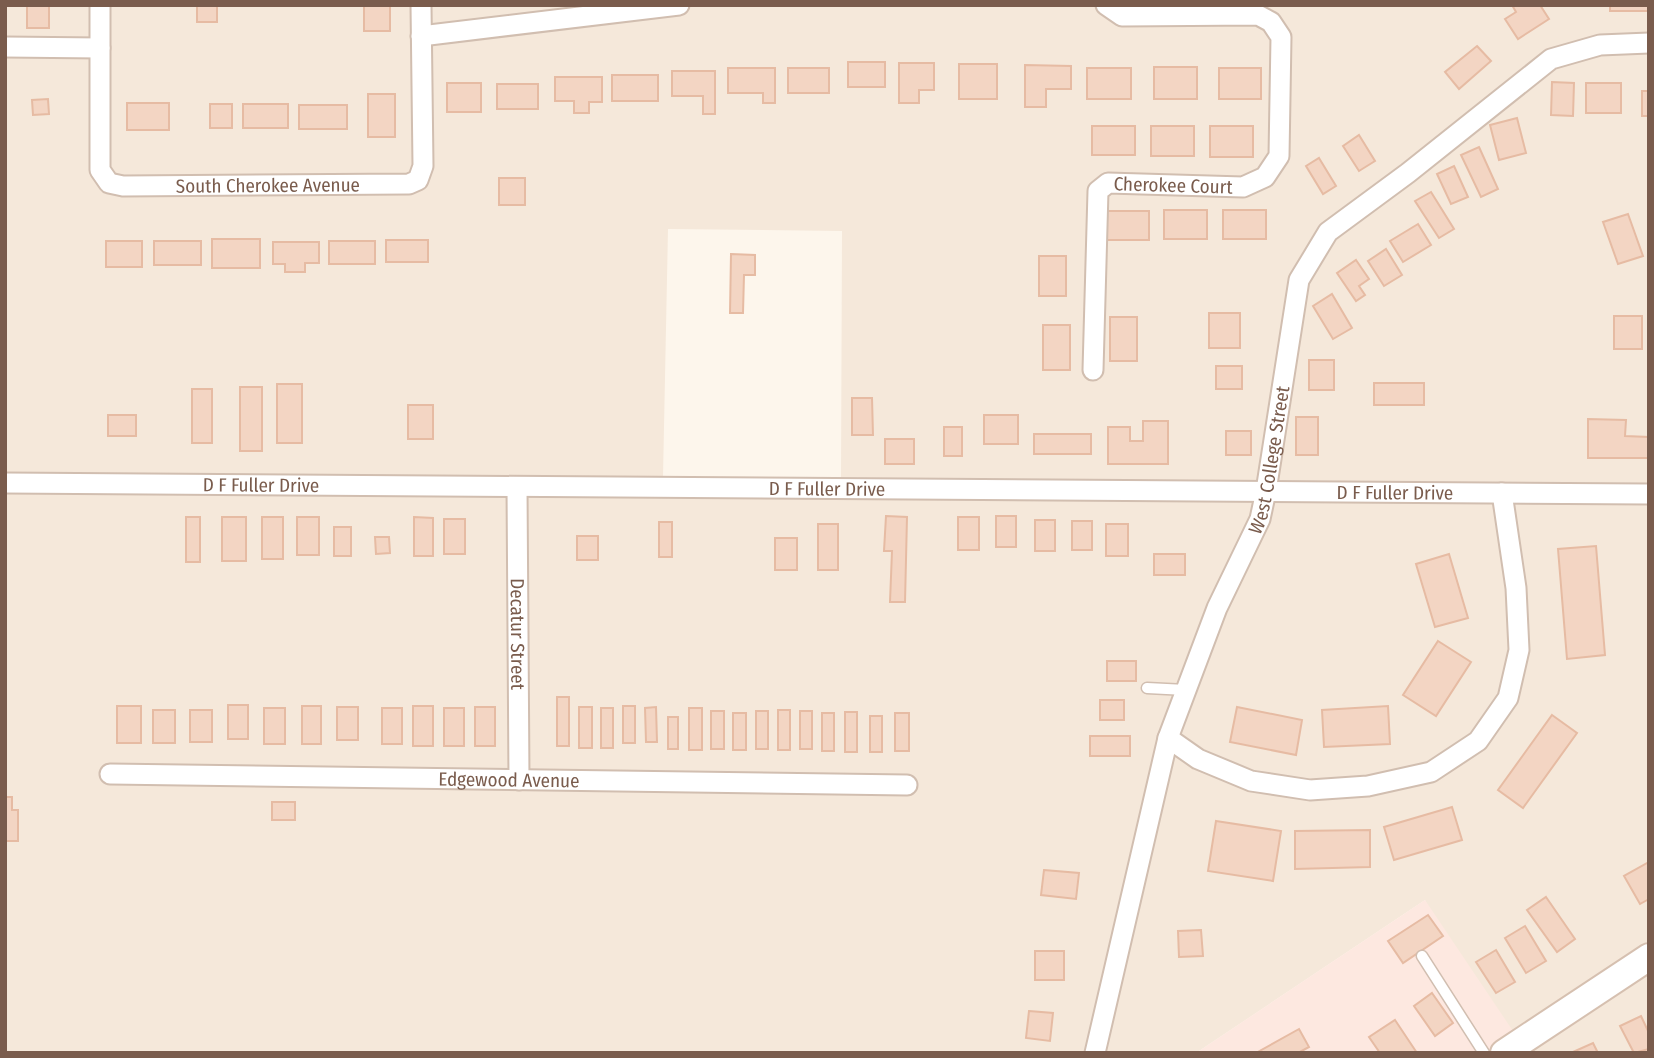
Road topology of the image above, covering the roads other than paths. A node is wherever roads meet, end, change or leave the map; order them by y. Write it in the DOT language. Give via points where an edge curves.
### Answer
graph roads {
  1 [pos="100,5"];
  2 [pos="421,5"];
  3 [pos="679,5"];
  4 [pos="1106,5"];
  5 [pos="421,36"];
  6 [pos="1649,43"];
  7 [pos="5,47"];
  8 [pos="100,48"];
  9 [pos="1093,370"];
  10 [pos="5,483"];
  11 [pos="517,487"];
  12 [pos="1266,491"];
  13 [pos="1502,493"];
  14 [pos="1649,494"];
  15 [pos="1147,688"];
  16 [pos="1186,690"];
  17 [pos="1168,738"];
  18 [pos="110,774"];
  19 [pos="519,780"];
  20 [pos="907,785"];
  21 [pos="1422,956"];
  22 [pos="1649,957"];
  23 [pos="1096,1053"];
  24 [pos="1484,1053"];
  25 [pos="1504,1053"];
  1 -- 8 [label="street"];
  2 -- 5 [label="street"];
  3 -- 5 [label="street"];
  4 -- 9 [label="street, Cherokee Court" via="1122,16 1258,15 1272,22 1280,37 1279,156 1265,177 1242,187 1108,183 1098,191"];
  5 -- 8 [label="street, South Cherokee Avenue" via="423,166 418,180 409,184 108,183 100,170"];
  6 -- 12 [label="street, West College Street" via="1600,45 1551,59 1328,232 1299,280"];
  7 -- 8 [label="street"];
  10 -- 11 [label="street, D F Fuller Drive"];
  11 -- 12 [label="street, D F Fuller Drive"];
  11 -- 19 [label="street, Decatur Street"];
  12 -- 13 [label="street, D F Fuller Drive"];
  12 -- 16 [label="street, West College Street" via="1260,519 1217,608"];
  13 -- 14 [label="street, D F Fuller Drive"];
  13 -- 17 [label="street" via="1516,588 1519,650 1508,698 1478,741 1431,772 1368,786 1310,790 1251,781 1198,759"];
  15 -- 16 [label="lane"];
  16 -- 17 [label="street, West College Street"];
  17 -- 23 [label="street, West College Street"];
  18 -- 19 [label="street, Edgewood Avenue"];
  19 -- 20 [label="street, Edgewood Avenue"];
  21 -- 24 [label="lane"];
  22 -- 25 [label="street"];
}
